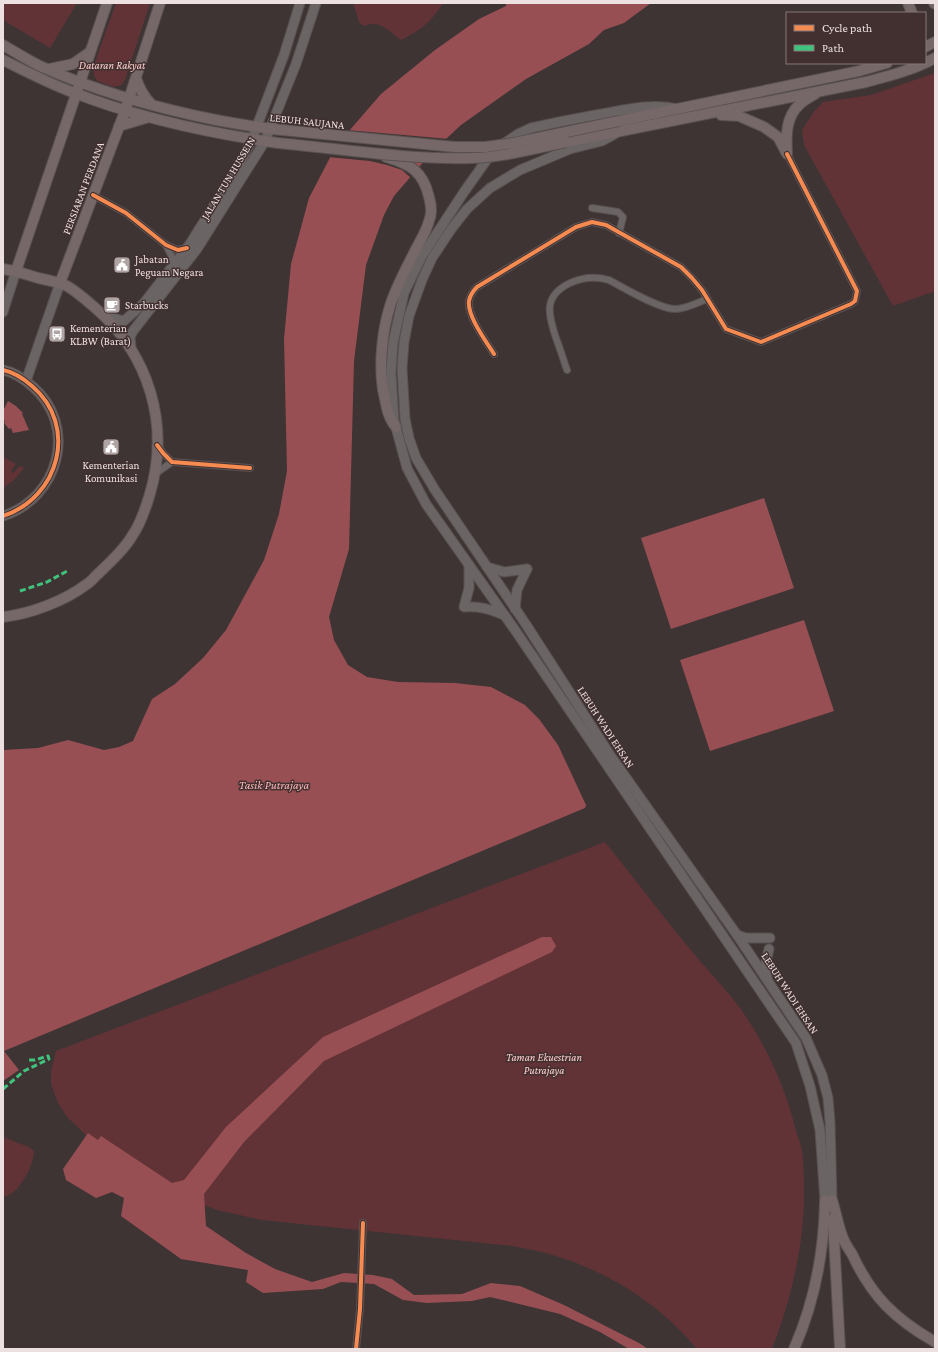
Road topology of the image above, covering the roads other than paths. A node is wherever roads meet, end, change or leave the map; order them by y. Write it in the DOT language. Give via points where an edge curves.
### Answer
graph roads {
  1 [pos="107,3"];
  2 [pos="160,3"];
  3 [pos="300,3"];
  4 [pos="316,3"];
  5 [pos="935,42"];
  6 [pos="3,45"];
  7 [pos="926,46"];
  8 [pos="90,52"];
  9 [pos="935,58"];
  10 [pos="3,60"];
  11 [pos="926,63"];
  12 [pos="882,64"];
  13 [pos="924,64"];
  14 [pos="49,69"];
  15 [pos="136,78"];
  16 [pos="79,82"];
  17 [pos="58,86"];
  18 [pos="820,91"];
  19 [pos="75,94"];
  20 [pos="129,99"];
  21 [pos="152,105"];
  22 [pos="70,108"];
  23 [pos="679,109"];
  24 [pos="125,111"];
  25 [pos="710,113"];
  26 [pos="148,117"];
  27 [pos="119,126"];
  28 [pos="256,127"];
  29 [pos="269,129"];
  30 [pos="252,139"];
  31 [pos="264,141"];
  32 [pos="568,146"];
  33 [pos="372,152"];
  34 [pos="787,154"];
  35 [pos="93,195"];
  36 [pos="592,208"];
  37 [pos="619,233"];
  38 [pos="166,245"];
  39 [pos="187,248"];
  40 [pos="173,266"];
  41 [pos="3,269"];
  42 [pos="16,271"];
  43 [pos="60,283"];
  44 [pos="707,299"];
  45 [pos="3,312"];
  46 [pos="106,316"];
  47 [pos="131,347"];
  48 [pos="494,354"];
  49 [pos="3,370"];
  50 [pos="567,370"];
  51 [pos="26,381"];
  52 [pos="396,427"];
  53 [pos="157,445"];
  54 [pos="172,462"];
  55 [pos="250,468"];
  56 [pos="154,475"];
  57 [pos="3,516"];
  58 [pos="469,565"];
  59 [pos="487,567"];
  60 [pos="516,609"];
  61 [pos="3,616"];
  62 [pos="505,616"];
  63 [pos="737,935"];
  64 [pos="770,938"];
  65 [pos="769,949"];
  66 [pos="767,978"];
  67 [pos="829,1200"];
  68 [pos="363,1223"];
  69 [pos="935,1342"];
  70 [pos="356,1349"];
  71 [pos="794,1349"];
  72 [pos="840,1349"];
  1 -- 8 [label="main road"];
  2 -- 15 [label="main road, PERSIARAN PERDANA"];
  3 -- 28 [label="main road, JALAN TUN HUSSEIN" via="284,55"];
  4 -- 29 [label="main road, JALAN TUN HUSSEIN" via="296,64"];
  5 -- 7 [label="main road"];
  6 -- 14 [label="main road, LEBUH SAUJANA"];
  8 -- 14 [label="main road" via="73,64"];
  8 -- 16 [label="main road"];
  9 -- 11 [label="main road"];
  10 -- 17 [label="main road"];
  12 -- 23 [label="main road, LEBUH SAUJANA"];
  13 -- 18 [label="main road" via="892,75"];
  14 -- 16 [label="main road, LEBUH SAUJANA"];
  15 -- 20 [label="main road, PERSIARAN PERDANA"];
  15 -- 21 [label="main road" via="139,88"];
  16 -- 19 [label="main road"];
  16 -- 20 [label="main road, LEBUH SAUJANA"];
  17 -- 19 [label="main road"];
  17 -- 22 [label="main road"];
  18 -- 25 [label="main road"];
  18 -- 34 [label="main road" via="799,105 789,118 786,133"];
  19 -- 22 [label="main road"];
  19 -- 24 [label="main road"];
  20 -- 21 [label="main road, LEBUH SAUJANA"];
  20 -- 24 [label="main road, PERSIARAN PERDANA"];
  21 -- 28 [label="main road, LEBUH SAUJANA"];
  22 -- 42 [label="main road"];
  23 -- 29 [label="main road, LEBUH SAUJANA, bridge" via="485,147 455,147"];
  23 -- 52 [label="main road, LEBUH WADI EHSAN" via="653,105 531,128 493,152 422,256 404,293 393,343 392,396"];
  24 -- 26 [label="main road"];
  24 -- 27 [label="main road, PERSIARAN PERDANA"];
  25 -- 32 [label="main road" via="618,132"];
  25 -- 34 [label="main road" via="739,116 764,127 778,137"];
  26 -- 27 [label="main road"];
  26 -- 30 [label="main road"];
  27 -- 35 [label="main road, PERSIARAN PERDANA"];
  28 -- 29 [label="main road, LEBUH SAUJANA"];
  28 -- 30 [label="main road, JALAN TUN HUSSEIN"];
  29 -- 31 [label="main road, JALAN TUN HUSSEIN"];
  30 -- 31 [label="main road"];
  30 -- 39 [label="main road, JALAN TUN HUSSEIN" via="241,162"];
  31 -- 33 [label="main road, bridge"];
  31 -- 47 [label="main road, JALAN TUN HUSSEIN" via="197,249 133,331 130,337"];
  32 -- 33 [label="main road, bridge" via="474,158 439,158"];
  32 -- 59 [label="main road, LEBUH WADI EHSAN" via="490,188 467,209 432,258 409,316 402,368 409,438 416,458 435,490"];
  33 -- 52 [label="main road, bridge" via="410,166 419,174 426,186 431,203 430,220 425,233 390,307 382,347 382,384 390,421"];
  34 -- 44 [label="street" via="855,286 856,301 761,342 726,329"];
  35 -- 38 [label="street" via="126,213"];
  35 -- 43 [label="main road, PERSIARAN PERDANA"];
  36 -- 37 [label="street" via="621,214 623,221"];
  37 -- 44 [label="street" via="681,267"];
  37 -- 48 [label="street" via="606,225 592,222 576,227 476,287 469,301 472,317"];
  38 -- 39 [label="street" via="178,250"];
  38 -- 40 [label="street"];
  39 -- 40 [label="main road, JALAN TUN HUSSEIN"];
  40 -- 46 [label="main road, JALAN TUN HUSSEIN" via="144,302 124,321"];
  41 -- 42 [label="main road"];
  42 -- 43 [label="main road"];
  42 -- 45 [label="main road"];
  43 -- 46 [label="main road" via="78,293"];
  43 -- 51 [label="main road, PERSIARAN PERDANA"];
  44 -- 50 [label="street" via="685,308 664,308 609,280 590,277 568,284 551,299 549,309 550,320"];
  46 -- 47 [label="main road"];
  47 -- 53 [label="main road" via="153,397"];
  49 -- 51 [label="main road"];
  51 -- 57 [label="main road" via="38,391 54,417 58,440 56,463 42,490 18,510"];
  52 -- 58 [label="main road, LEBUH WADI EHSAN" via="407,468 426,504"];
  53 -- 54 [label="street"];
  53 -- 56 [label="main road"];
  54 -- 55 [label="street"];
  54 -- 56 [label="street"];
  56 -- 61 [label="main road" via="146,505 133,535 112,561 87,584 48,606 13,616"];
  58 -- 62 [label="main road, LEBUH WADI EHSAN"];
  58 -- 62 [label="main road" via="469,588 464,607 487,608"];
  59 -- 60 [label="main road, LEBUH WADI EHSAN"];
  59 -- 60 [label="main road" via="504,572 527,569 517,590"];
  60 -- 63 [label="main road, LEBUH WADI EHSAN" via="610,755"];
  62 -- 67 [label="main road, LEBUH WADI EHSAN" via="796,1043 810,1086 820,1130"];
  63 -- 64 [label="main road" via="746,938"];
  63 -- 66 [label="main road, LEBUH WADI EHSAN"];
  65 -- 66 [label="main road" via="766,962"];
  66 -- 67 [label="main road, LEBUH WADI EHSAN" via="806,1038 822,1075 828,1098 830,1122"];
  67 -- 69 [label="main road" via="843,1238 872,1290 903,1321"];
  67 -- 71 [label="main road" via="816,1281 805,1324"];
  67 -- 72 [label="main road"];
  68 -- 70 [label="street"];
}
